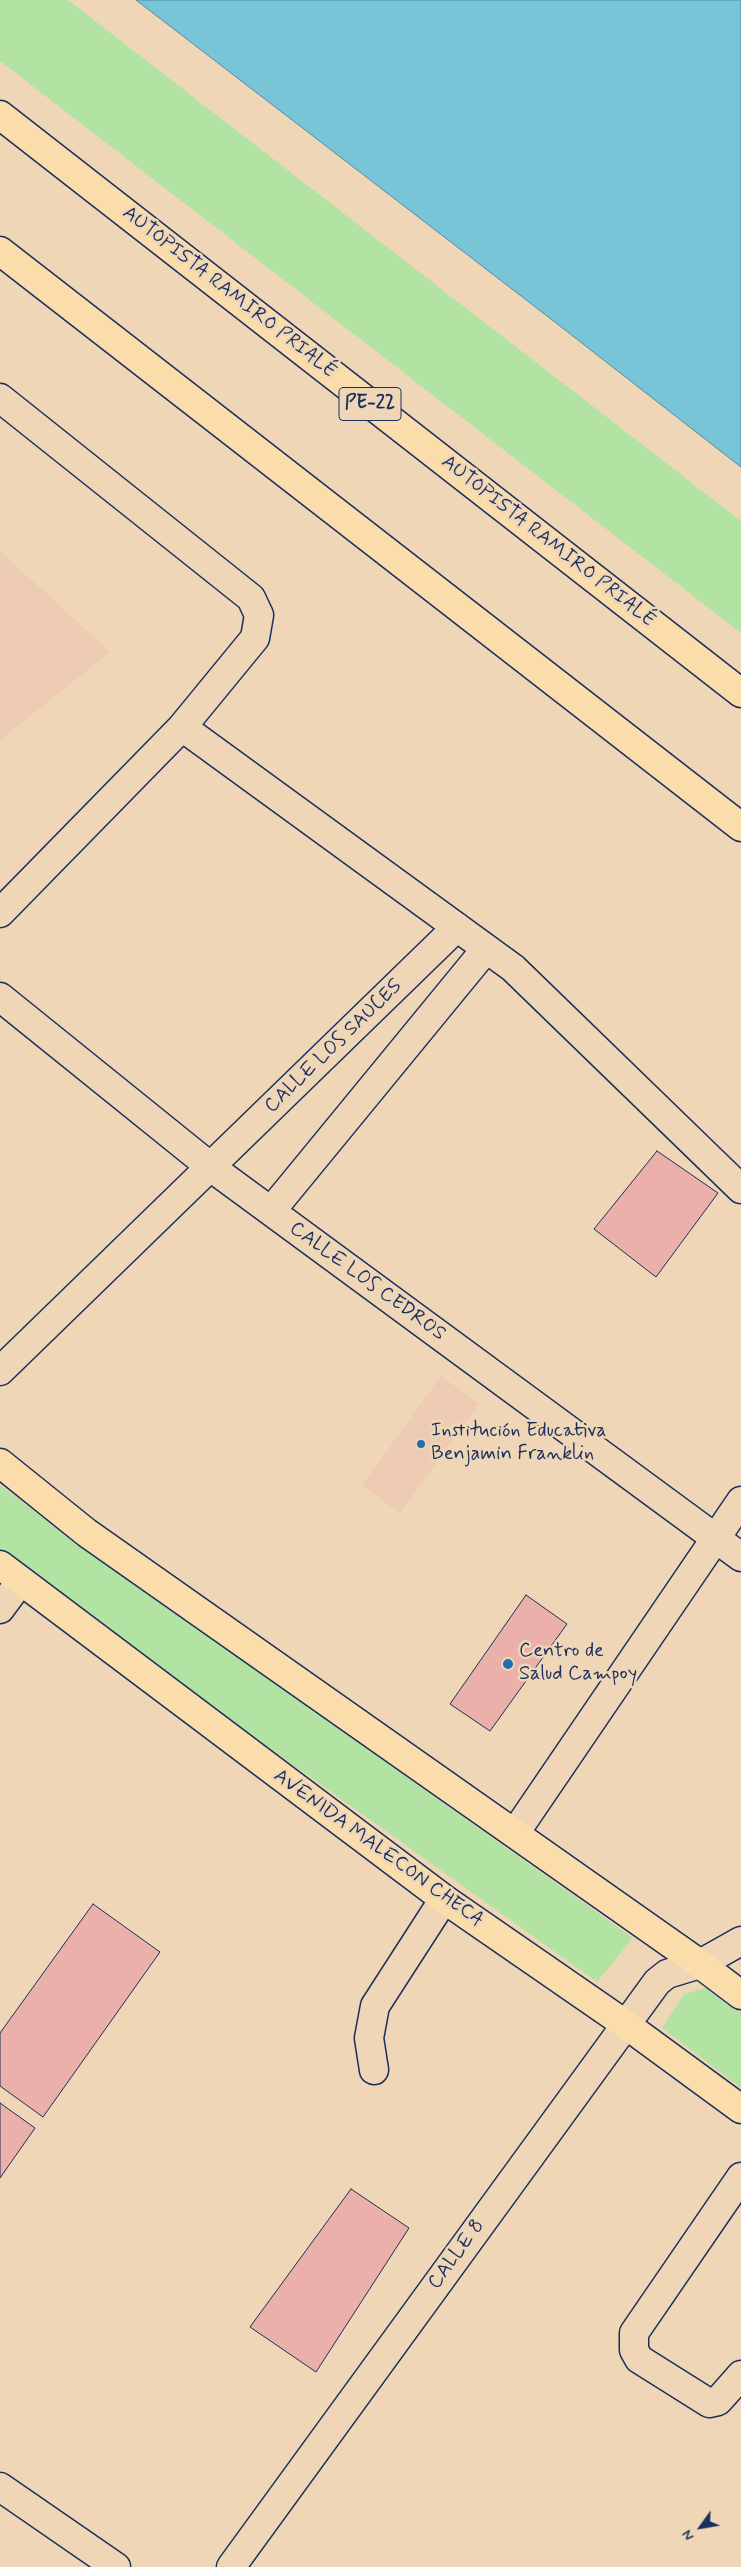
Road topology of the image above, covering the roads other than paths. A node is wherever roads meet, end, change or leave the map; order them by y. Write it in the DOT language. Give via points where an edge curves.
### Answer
graph roads {
  1 [pos="0,115"];
  2 [pos="0,250"];
  3 [pos="0,398"];
  4 [pos="741,693"];
  5 [pos="182,728"];
  6 [pos="741,827"];
  7 [pos="0,913"];
  8 [pos="457,927"];
  9 [pos="486,948"];
  10 [pos="0,997"];
  11 [pos="212,1168"];
  12 [pos="741,1190"];
  13 [pos="271,1211"];
  14 [pos="0,1371"];
  15 [pos="0,1463"];
  16 [pos="741,1501"];
  17 [pos="715,1538"];
  18 [pos="741,1557"];
  19 [pos="10,1574"];
  20 [pos="0,1609"];
  21 [pos="515,1833"];
  22 [pos="444,1900"];
  23 [pos="741,1941"];
  24 [pos="700,1964"];
  25 [pos="741,1995"];
  26 [pos="625,2024"];
  27 [pos="374,2070"];
  28 [pos="741,2109"];
  29 [pos="741,2177"];
  30 [pos="741,2375"];
  31 [pos="0,2487"];
  32 [pos="116,2567"];
  33 [pos="231,2567"];
  1 -- 4 [label="main road, AUTOPISTA RAMIRO PRIALÉ / PE-22"];
  2 -- 6 [label="main road"];
  3 -- 5 [label="street" via="251,598 259,615 255,638"];
  5 -- 7 [label="street"];
  5 -- 8 [label="street"];
  8 -- 9 [label="street"];
  8 -- 11 [label="street, CALLE LOS SAUCES"];
  9 -- 12 [label="street" via="513,968"];
  9 -- 13 [label="street"];
  10 -- 11 [label="street, CALLE LOS CEDROS"];
  11 -- 13 [label="street, CALLE LOS CEDROS"];
  11 -- 14 [label="street, CALLE LOS SAUCES"];
  13 -- 17 [label="street, CALLE LOS CEDROS"];
  15 -- 21 [label="main road" via="87,1532"];
  16 -- 17 [label="street"];
  17 -- 18 [label="street, CALLE LOS CEDROS"];
  17 -- 21 [label="street"];
  19 -- 20 [label="street"];
  19 -- 22 [label="main road, AVENIDA MALECON CHECA"];
  21 -- 24 [label="main road"];
  22 -- 26 [label="main road, AVENIDA MALECON CHECA"];
  22 -- 27 [label="street" via="375,2006 369,2038"];
  23 -- 24 [label="street, CALLE 8"];
  24 -- 25 [label="main road"];
  24 -- 26 [label="street, CALLE 8" via="667,1974 657,1982"];
  26 -- 28 [label="main road, AVENIDA MALECON CHECA"];
  26 -- 33 [label="street, CALLE 8"];
  29 -- 30 [label="street" via="634,2333 634,2350 638,2359 709,2403 718,2401"];
  31 -- 32 [label="street"];
}
